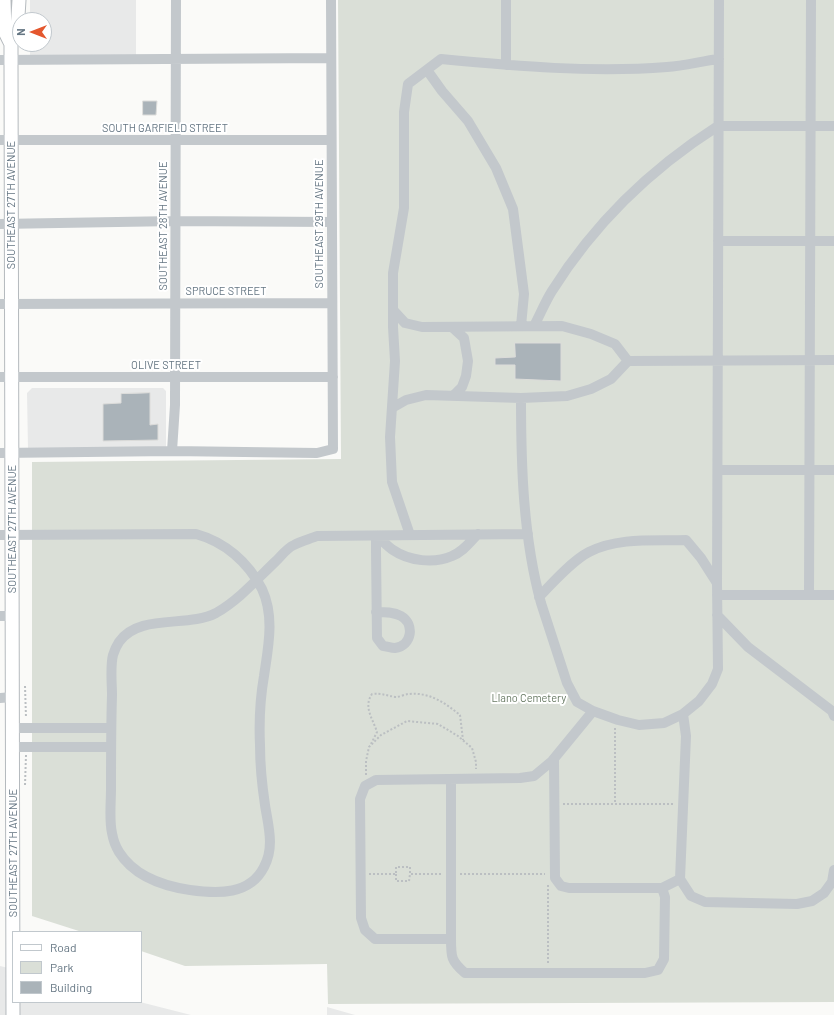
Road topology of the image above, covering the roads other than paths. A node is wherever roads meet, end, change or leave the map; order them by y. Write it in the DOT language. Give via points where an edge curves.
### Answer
graph roads {
  1 [pos="4,0"];
  2 [pos="19,0"];
  3 [pos="176,0"];
  4 [pos="331,0"];
  5 [pos="506,0"];
  6 [pos="719,0"];
  7 [pos="811,0"];
  8 [pos="10,44"];
  9 [pos="176,58"];
  10 [pos="331,58"];
  11 [pos="719,59"];
  12 [pos="5,60"];
  13 [pos="506,65"];
  14 [pos="427,70"];
  15 [pos="718,126"];
  16 [pos="810,126"];
  17 [pos="834,126"];
  18 [pos="6,140"];
  19 [pos="175,140"];
  20 [pos="331,140"];
  21 [pos="176,221"];
  22 [pos="331,222"];
  23 [pos="6,224"];
  24 [pos="718,241"];
  25 [pos="810,241"];
  26 [pos="834,241"];
  27 [pos="332,302"];
  28 [pos="6,304"];
  29 [pos="176,304"];
  30 [pos="392,310"];
  31 [pos="521,326"];
  32 [pos="534,326"];
  33 [pos="452,327"];
  34 [pos="810,360"];
  35 [pos="834,360"];
  36 [pos="628,361"];
  37 [pos="718,361"];
  38 [pos="6,377"];
  39 [pos="175,377"];
  40 [pos="333,377"];
  41 [pos="452,396"];
  42 [pos="521,398"];
  43 [pos="392,408"];
  44 [pos="172,451"];
  45 [pos="6,453"];
  46 [pos="718,470"];
  47 [pos="810,470"];
  48 [pos="834,470"];
  49 [pos="478,534"];
  50 [pos="528,534"];
  51 [pos="6,535"];
  52 [pos="410,535"];
  53 [pos="376,536"];
  54 [pos="256,580"];
  55 [pos="717,583"];
  56 [pos="717,595"];
  57 [pos="809,595"];
  58 [pos="834,595"];
  59 [pos="539,597"];
  60 [pos="376,612"];
  61 [pos="717,615"];
  62 [pos="6,616"];
  63 [pos="0,698"];
  64 [pos="13,698"];
  65 [pos="593,711"];
  66 [pos="833,712"];
  67 [pos="683,714"];
  68 [pos="13,728"];
  69 [pos="111,728"];
  70 [pos="13,747"];
  71 [pos="111,747"];
  72 [pos="554,759"];
  73 [pos="451,779"];
  74 [pos="834,870"];
  75 [pos="680,879"];
  76 [pos="833,882"];
  77 [pos="662,888"];
  78 [pos="13,931"];
  79 [pos="451,939"];
  80 [pos="13,1003"];
  81 [pos="13,1015"];
  1 -- 8 [label="main road, SOUTHEAST 27TH AVENUE" via="5,32"];
  2 -- 8 [label="main road, SOUTHEAST 27TH AVENUE" via="18,32"];
  3 -- 9 [label="street, SOUTHEAST 28TH AVENUE"];
  4 -- 10 [label="street, SOUTHEAST 29TH AVENUE"];
  5 -- 13 [label="street"];
  6 -- 11 [label="street"];
  7 -- 16 [label="street"];
  8 -- 12 [label="main road, SOUTHEAST 27TH AVENUE"];
  9 -- 10 [label="street"];
  9 -- 12 [label="street"];
  9 -- 19 [label="street, SOUTHEAST 28TH AVENUE"];
  10 -- 20 [label="street, SOUTHEAST 29TH AVENUE"];
  11 -- 13 [label="street" via="669,67 618,70"];
  11 -- 15 [label="street"];
  12 -- 18 [label="main road, SOUTHEAST 27TH AVENUE"];
  13 -- 14 [label="street" via="441,59"];
  14 -- 30 [label="street" via="408,84 404,112 404,208 393,273"];
  14 -- 31 [label="street" via="468,121 496,168 514,209 524,294"];
  15 -- 16 [label="street"];
  15 -- 24 [label="street"];
  15 -- 32 [label="street" via="664,164 619,205 551,292"];
  16 -- 17 [label="street"];
  16 -- 25 [label="street"];
  18 -- 19 [label="street, SOUTH GARFIELD STREET"];
  18 -- 23 [label="main road, SOUTHEAST 27TH AVENUE"];
  19 -- 20 [label="street, SOUTH GARFIELD STREET"];
  19 -- 21 [label="street, SOUTHEAST 28TH AVENUE"];
  20 -- 22 [label="street, SOUTHEAST 29TH AVENUE"];
  21 -- 22 [label="street"];
  21 -- 23 [label="street"];
  21 -- 29 [label="street, SOUTHEAST 28TH AVENUE"];
  22 -- 27 [label="street, SOUTHEAST 29TH AVENUE"];
  23 -- 28 [label="main road, SOUTHEAST 27TH AVENUE"];
  24 -- 25 [label="street"];
  24 -- 37 [label="street"];
  25 -- 26 [label="street"];
  25 -- 34 [label="street"];
  27 -- 29 [label="street, SPRUCE STREET"];
  27 -- 40 [label="street, SOUTHEAST 29TH AVENUE"];
  28 -- 29 [label="street, SPRUCE STREET"];
  28 -- 38 [label="main road, SOUTHEAST 27TH AVENUE"];
  29 -- 39 [label="street, SOUTHEAST 28TH AVENUE"];
  30 -- 33 [label="street" via="406,323 422,327"];
  30 -- 43 [label="street" via="395,361"];
  31 -- 32 [label="street"];
  31 -- 33 [label="street"];
  32 -- 36 [label="street" via="562,326 591,334 615,344"];
  33 -- 41 [label="street" via="464,338 468,361 462,387"];
  34 -- 35 [label="street"];
  34 -- 37 [label="street"];
  34 -- 47 [label="street"];
  36 -- 37 [label="street"];
  36 -- 42 [label="street" via="611,379 591,389 568,396"];
  37 -- 46 [label="street"];
  38 -- 39 [label="street, OLIVE STREET"];
  38 -- 45 [label="main road, SOUTHEAST 27TH AVENUE"];
  39 -- 40 [label="street, OLIVE STREET"];
  39 -- 44 [label="street, SOUTHEAST 28TH AVENUE"];
  40 -- 44 [label="street, SOUTHEAST 29TH AVENUE" via="333,449 317,453"];
  41 -- 42 [label="street"];
  41 -- 43 [label="street" via="426,395 406,400"];
  42 -- 50 [label="street" via="521,455"];
  43 -- 52 [label="street" via="392,482"];
  44 -- 45 [label="street"];
  45 -- 51 [label="main road, SOUTHEAST 27TH AVENUE"];
  46 -- 47 [label="street"];
  46 -- 55 [label="street"];
  47 -- 48 [label="street"];
  47 -- 57 [label="street"];
  49 -- 50 [label="street"];
  49 -- 52 [label="street"];
  49 -- 53 [label="street" via="465,548 452,556 429,560 415,560 393,550"];
  50 -- 59 [label="street"];
  51 -- 54 [label="street" via="196,534 209,537 226,546 249,568"];
  51 -- 62 [label="main road, SOUTHEAST 27TH AVENUE"];
  52 -- 53 [label="street"];
  53 -- 54 [label="street" via="317,536 292,545"];
  53 -- 60 [label="street"];
  54 -- 69 [label="street" via="215,613 196,619 136,628 119,641 113,656"];
  54 -- 71 [label="street" via="262,590 270,619 260,716 260,745 270,830 270,852 264,868 255,880 245,888 226,892 199,891 173,887 146,877 129,865 118,850 111,832"];
  55 -- 56 [label="street"];
  55 -- 59 [label="street" via="686,540 623,542 589,552 557,578"];
  56 -- 57 [label="street"];
  56 -- 61 [label="street"];
  57 -- 58 [label="street"];
  59 -- 65 [label="street" via="577,702"];
  61 -- 66 [label="street" via="748,647"];
  61 -- 67 [label="street" via="718,668 712,684 699,701"];
  62 -- 64 [label="main road, SOUTHEAST 27TH AVENUE"];
  63 -- 64 [label="street"];
  64 -- 68 [label="main road, SOUTHEAST 27TH AVENUE"];
  65 -- 67 [label="street" via="639,725 664,723"];
  65 -- 72 [label="street"];
  67 -- 75 [label="street" via="686,736"];
  68 -- 69 [label="street"];
  68 -- 70 [label="main road, SOUTHEAST 27TH AVENUE"];
  69 -- 71 [label="street"];
  70 -- 71 [label="street"];
  70 -- 78 [label="main road, SOUTHEAST 27TH AVENUE"];
  72 -- 73 [label="street" via="534,776"];
  72 -- 77 [label="street" via="555,878 561,886"];
  73 -- 79 [label="street"];
  73 -- 79 [label="street" via="376,780 365,786 360,799 361,918 364,930 375,939"];
  74 -- 76 [label="street"];
  75 -- 76 [label="street" via="691,896 705,902 797,904 812,901"];
  75 -- 77 [label="street"];
  77 -- 79 [label="street" via="665,897 664,959 658,970 645,973 465,973 454,964"];
  80 -- 81 [label="main road, SOUTHEAST 27TH AVENUE"];
}
